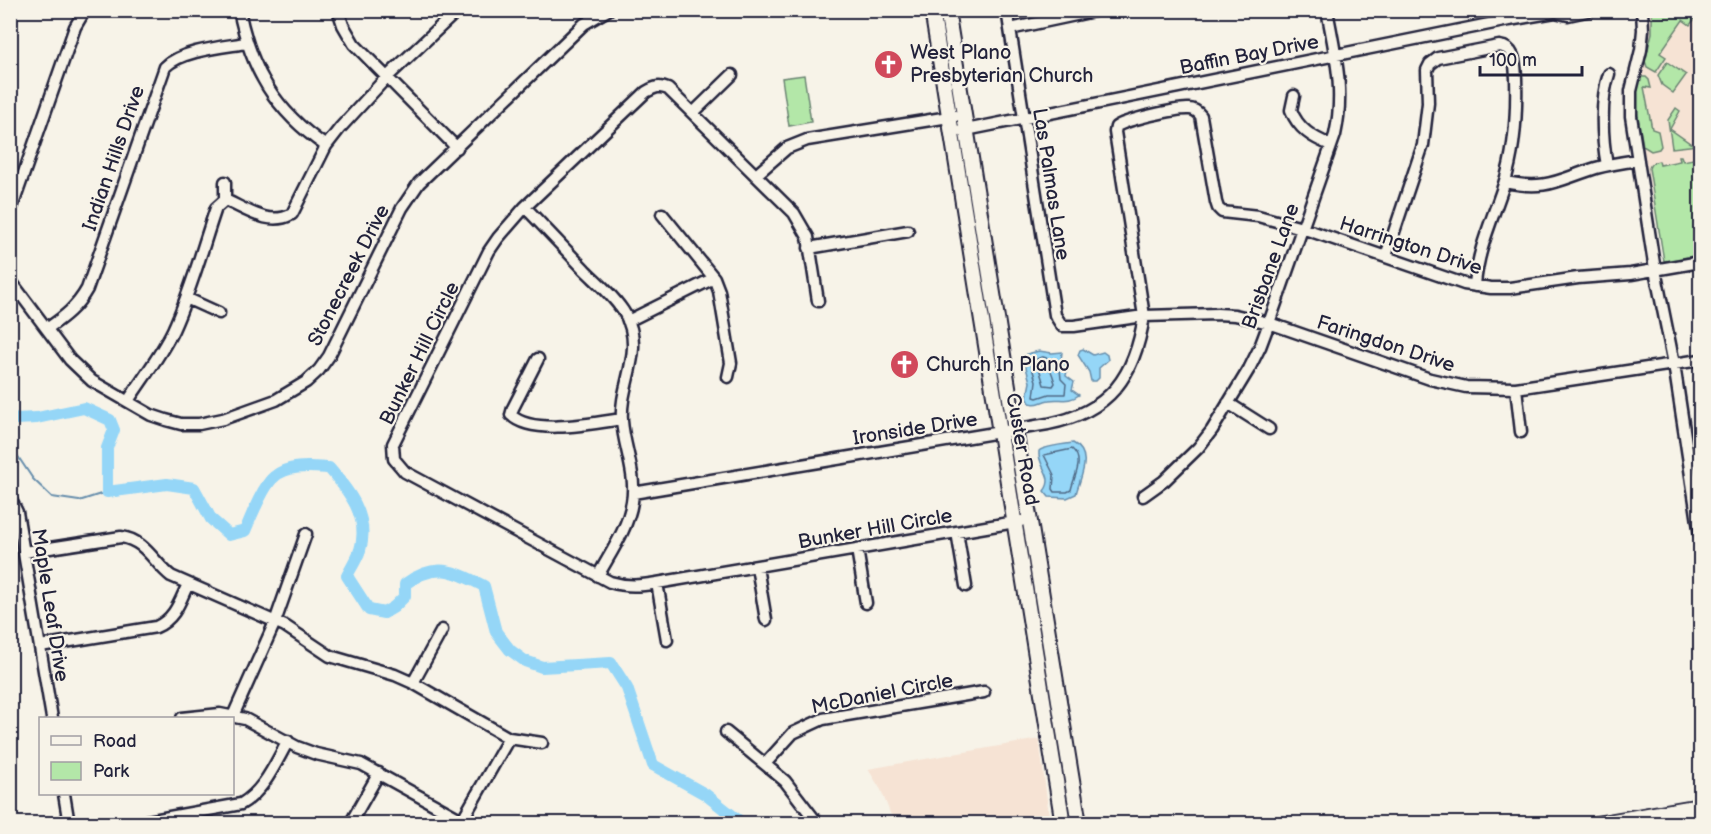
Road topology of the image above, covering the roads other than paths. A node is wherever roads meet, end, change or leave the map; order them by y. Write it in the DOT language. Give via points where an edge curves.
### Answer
graph roads {
  1 [pos="85,10"];
  2 [pos="239,10"];
  3 [pos="338,10"];
  4 [pos="458,10"];
  5 [pos="608,10"];
  6 [pos="932,10"];
  7 [pos="947,10"];
  8 [pos="1007,10"];
  9 [pos="1099,10"];
  10 [pos="1327,10"];
  11 [pos="1591,10"];
  12 [pos="1642,10"];
  13 [pos="1556,11"];
  14 [pos="1010,28"];
  15 [pos="246,43"];
  16 [pos="1335,55"];
  17 [pos="1609,74"];
  18 [pos="732,75"];
  19 [pos="386,78"];
  20 [pos="1294,96"];
  21 [pos="693,113"];
  22 [pos="964,114"];
  23 [pos="949,117"];
  24 [pos="1023,118"];
  25 [pos="966,130"];
  26 [pos="951,133"];
  27 [pos="1331,145"];
  28 [pos="326,146"];
  29 [pos="457,148"];
  30 [pos="1638,160"];
  31 [pos="1607,165"];
  32 [pos="756,175"];
  33 [pos="225,182"];
  34 [pos="1505,182"];
  35 [pos="225,200"];
  36 [pos="525,207"];
  37 [pos="10,213"];
  38 [pos="662,214"];
  39 [pos="1302,228"];
  40 [pos="908,231"];
  41 [pos="809,248"];
  42 [pos="1386,256"];
  43 [pos="1701,262"];
  44 [pos="1655,270"];
  45 [pos="714,278"];
  46 [pos="10,280"];
  47 [pos="1475,286"];
  48 [pos="186,298"];
  49 [pos="818,301"];
  50 [pos="219,313"];
  51 [pos="1144,316"];
  52 [pos="627,321"];
  53 [pos="1269,323"];
  54 [pos="1062,326"];
  55 [pos="48,328"];
  56 [pos="538,359"];
  57 [pos="1701,360"];
  58 [pos="1674,364"];
  59 [pos="728,377"];
  60 [pos="1516,388"];
  61 [pos="128,401"];
  62 [pos="1228,403"];
  63 [pos="622,419"];
  64 [pos="1269,429"];
  65 [pos="1016,430"];
  66 [pos="1000,432"];
  67 [pos="1521,432"];
  68 [pos="1701,456"];
  69 [pos="1689,459"];
  70 [pos="633,493"];
  71 [pos="1143,496"];
  72 [pos="10,498"];
  73 [pos="1030,520"];
  74 [pos="1015,522"];
  75 [pos="957,532"];
  76 [pos="306,534"];
  77 [pos="1701,535"];
  78 [pos="857,549"];
  79 [pos="24,552"];
  80 [pos="757,567"];
  81 [pos="598,576"];
  82 [pos="188,584"];
  83 [pos="657,584"];
  84 [pos="966,586"];
  85 [pos="866,603"];
  86 [pos="766,620"];
  87 [pos="275,622"];
  88 [pos="442,630"];
  89 [pos="667,640"];
  90 [pos="40,646"];
  91 [pos="413,683"];
  92 [pos="984,692"];
  93 [pos="233,716"];
  94 [pos="52,717"];
  95 [pos="192,717"];
  96 [pos="726,732"];
  97 [pos="509,738"];
  98 [pos="288,741"];
  99 [pos="543,743"];
  100 [pos="765,764"];
  101 [pos="379,773"];
  102 [pos="64,795"];
  103 [pos="1701,806"];
  104 [pos="1701,820"];
  105 [pos="461,822"];
  106 [pos="69,824"];
  107 [pos="131,824"];
  108 [pos="350,824"];
  109 [pos="818,824"];
  110 [pos="1064,824"];
  111 [pos="1079,824"];
  112 [pos="1596,824"];
  113 [pos="1680,824"];
  1 -- 37 [label="street" via="75,27"];
  2 -- 15 [label="street"];
  3 -- 19 [label="street" via="354,44"];
  4 -- 19 [label="street"];
  5 -- 29 [label="street, Stonecreek Drive" via="584,24"];
  6 -- 23 [label="main road, Custer Road"];
  7 -- 22 [label="main road, Custer Road"];
  8 -- 14 [label="street, Las Palmas Lane"];
  9 -- 14 [label="street"];
  10 -- 16 [label="street, Brisbane Lane"];
  11 -- 13 [label="street, Baffin Bay Drive" via="1568,15"];
  12 -- 30 [label="street" via="1641,50 1631,92"];
  13 -- 16 [label="street, Baffin Bay Drive"];
  14 -- 24 [label="street, Las Palmas Lane"];
  15 -- 28 [label="street" via="273,95 297,123"];
  15 -- 55 [label="street, Indian Hills Drive" via="188,54 165,67 87,289 69,314"];
  16 -- 24 [label="street, Baffin Bay Drive"];
  16 -- 27 [label="street, Brisbane Lane" via="1340,107"];
  17 -- 31 [label="street" via="1603,136"];
  18 -- 21 [label="street"];
  19 -- 28 [label="street"];
  19 -- 29 [label="street"];
  20 -- 27 [label="street" via="1291,110 1300,127"];
  21 -- 32 [label="street, Bunker Hill Circle"];
  21 -- 36 [label="street, Bunker Hill Circle" via="668,89 660,86 646,92"];
  22 -- 23 [label="street"];
  22 -- 25 [label="main road, Custer Road"];
  23 -- 26 [label="main road, Custer Road"];
  23 -- 32 [label="street" via="807,140 786,148"];
  24 -- 25 [label="street, Baffin Bay Drive"];
  24 -- 54 [label="street, Las Palmas Lane" via="1055,315"];
  25 -- 26 [label="street, Baffin Bay Drive"];
  25 -- 65 [label="main road, Custer Road"];
  26 -- 66 [label="main road, Custer Road"];
  27 -- 39 [label="street, Brisbane Lane"];
  28 -- 35 [label="street" via="292,214 285,218 269,219"];
  29 -- 61 [label="street, Stonecreek Drive" via="419,183 402,208 329,356 306,382 250,411 199,424 166,420"];
  30 -- 31 [label="street"];
  30 -- 44 [label="street"];
  31 -- 34 [label="street" via="1552,183"];
  32 -- 41 [label="street, Bunker Hill Circle" via="794,213"];
  33 -- 35 [label="street"];
  34 -- 42 [label="street" via="1513,141 1514,58 1509,49 1499,46 1438,58 1430,63 1427,73 1423,145"];
  34 -- 47 [label="street" via="1479,259"];
  35 -- 48 [label="street" via="216,208"];
  36 -- 52 [label="street" via="610,296"];
  36 -- 81 [label="street, Bunker Hill Circle" via="489,251 393,444 394,459 405,472"];
  38 -- 45 [label="street"];
  39 -- 42 [label="street, Harrington Drive"];
  39 -- 51 [label="street, Harrington Drive" via="1220,210 1201,116 1196,111 1185,109 1116,126"];
  39 -- 53 [label="street, Brisbane Lane"];
  40 -- 41 [label="street"];
  41 -- 49 [label="street, Bunker Hill Circle"];
  42 -- 47 [label="street, Harrington Drive"];
  43 -- 44 [label="street, Harrington Drive"];
  44 -- 47 [label="street, Harrington Drive" via="1510,288"];
  44 -- 58 [label="street"];
  45 -- 52 [label="street"];
  45 -- 59 [label="street" via="731,363"];
  46 -- 55 [label="street, Stonecreek Drive"];
  48 -- 50 [label="street"];
  48 -- 61 [label="street" via="158,357"];
  51 -- 53 [label="street, Faringdon Drive" via="1217,314"];
  51 -- 54 [label="street, Faringdon Drive"];
  51 -- 65 [label="street, Ironside Drive" via="1128,372 1109,396 1089,411 1064,421"];
  52 -- 63 [label="street" via="633,358"];
  53 -- 60 [label="street, Faringdon Drive" via="1430,379 1466,387"];
  53 -- 62 [label="street, Brisbane Lane"];
  55 -- 61 [label="street, Stonecreek Drive" via="70,360 92,381"];
  56 -- 63 [label="street" via="513,408 514,418 568,428"];
  57 -- 58 [label="street, Faringdon Drive"];
  58 -- 60 [label="street, Faringdon Drive"];
  58 -- 69 [label="street"];
  60 -- 67 [label="street"];
  62 -- 64 [label="street"];
  62 -- 71 [label="street, Brisbane Lane" via="1198,447"];
  63 -- 70 [label="street"];
  65 -- 66 [label="street, Ironside Drive"];
  65 -- 73 [label="main road, Custer Road"];
  66 -- 70 [label="street, Ironside Drive"];
  66 -- 74 [label="main road, Custer Road"];
  68 -- 69 [label="street"];
  69 -- 77 [label="street"];
  70 -- 81 [label="street" via="625,525"];
  72 -- 79 [label="street, Maple Leaf Drive" via="17,512"];
  73 -- 74 [label="street, Bunker Hill Circle"];
  73 -- 111 [label="main road, Custer Road"];
  74 -- 75 [label="street, Bunker Hill Circle"];
  74 -- 110 [label="main road, Custer Road"];
  75 -- 78 [label="street, Bunker Hill Circle"];
  75 -- 84 [label="street"];
  76 -- 87 [label="street"];
  78 -- 80 [label="street, Bunker Hill Circle"];
  78 -- 85 [label="street"];
  79 -- 82 [label="street" via="130,538 162,569"];
  79 -- 90 [label="street, Maple Leaf Drive"];
  80 -- 83 [label="street, Bunker Hill Circle"];
  80 -- 86 [label="street"];
  81 -- 83 [label="street, Bunker Hill Circle" via="622,586"];
  82 -- 87 [label="street"];
  82 -- 90 [label="street" via="174,613 156,627"];
  83 -- 89 [label="street"];
  87 -- 91 [label="street" via="330,656"];
  87 -- 93 [label="street"];
  88 -- 91 [label="street"];
  90 -- 94 [label="street, Maple Leaf Drive"];
  91 -- 97 [label="street"];
  92 -- 100 [label="street, McDaniel Circle" via="823,719 793,733"];
  93 -- 95 [label="street"];
  93 -- 98 [label="street"];
  96 -- 100 [label="street"];
  97 -- 99 [label="street"];
  97 -- 105 [label="street"];
  98 -- 101 [label="street"];
  98 -- 107 [label="street" via="260,789 241,804"];
  100 -- 109 [label="street" via="785,781"];
  101 -- 105 [label="street"];
  101 -- 108 [label="street"];
  102 -- 106 [label="street"];
  103 -- 112 [label="main road"];
  104 -- 113 [label="main road"];
}
